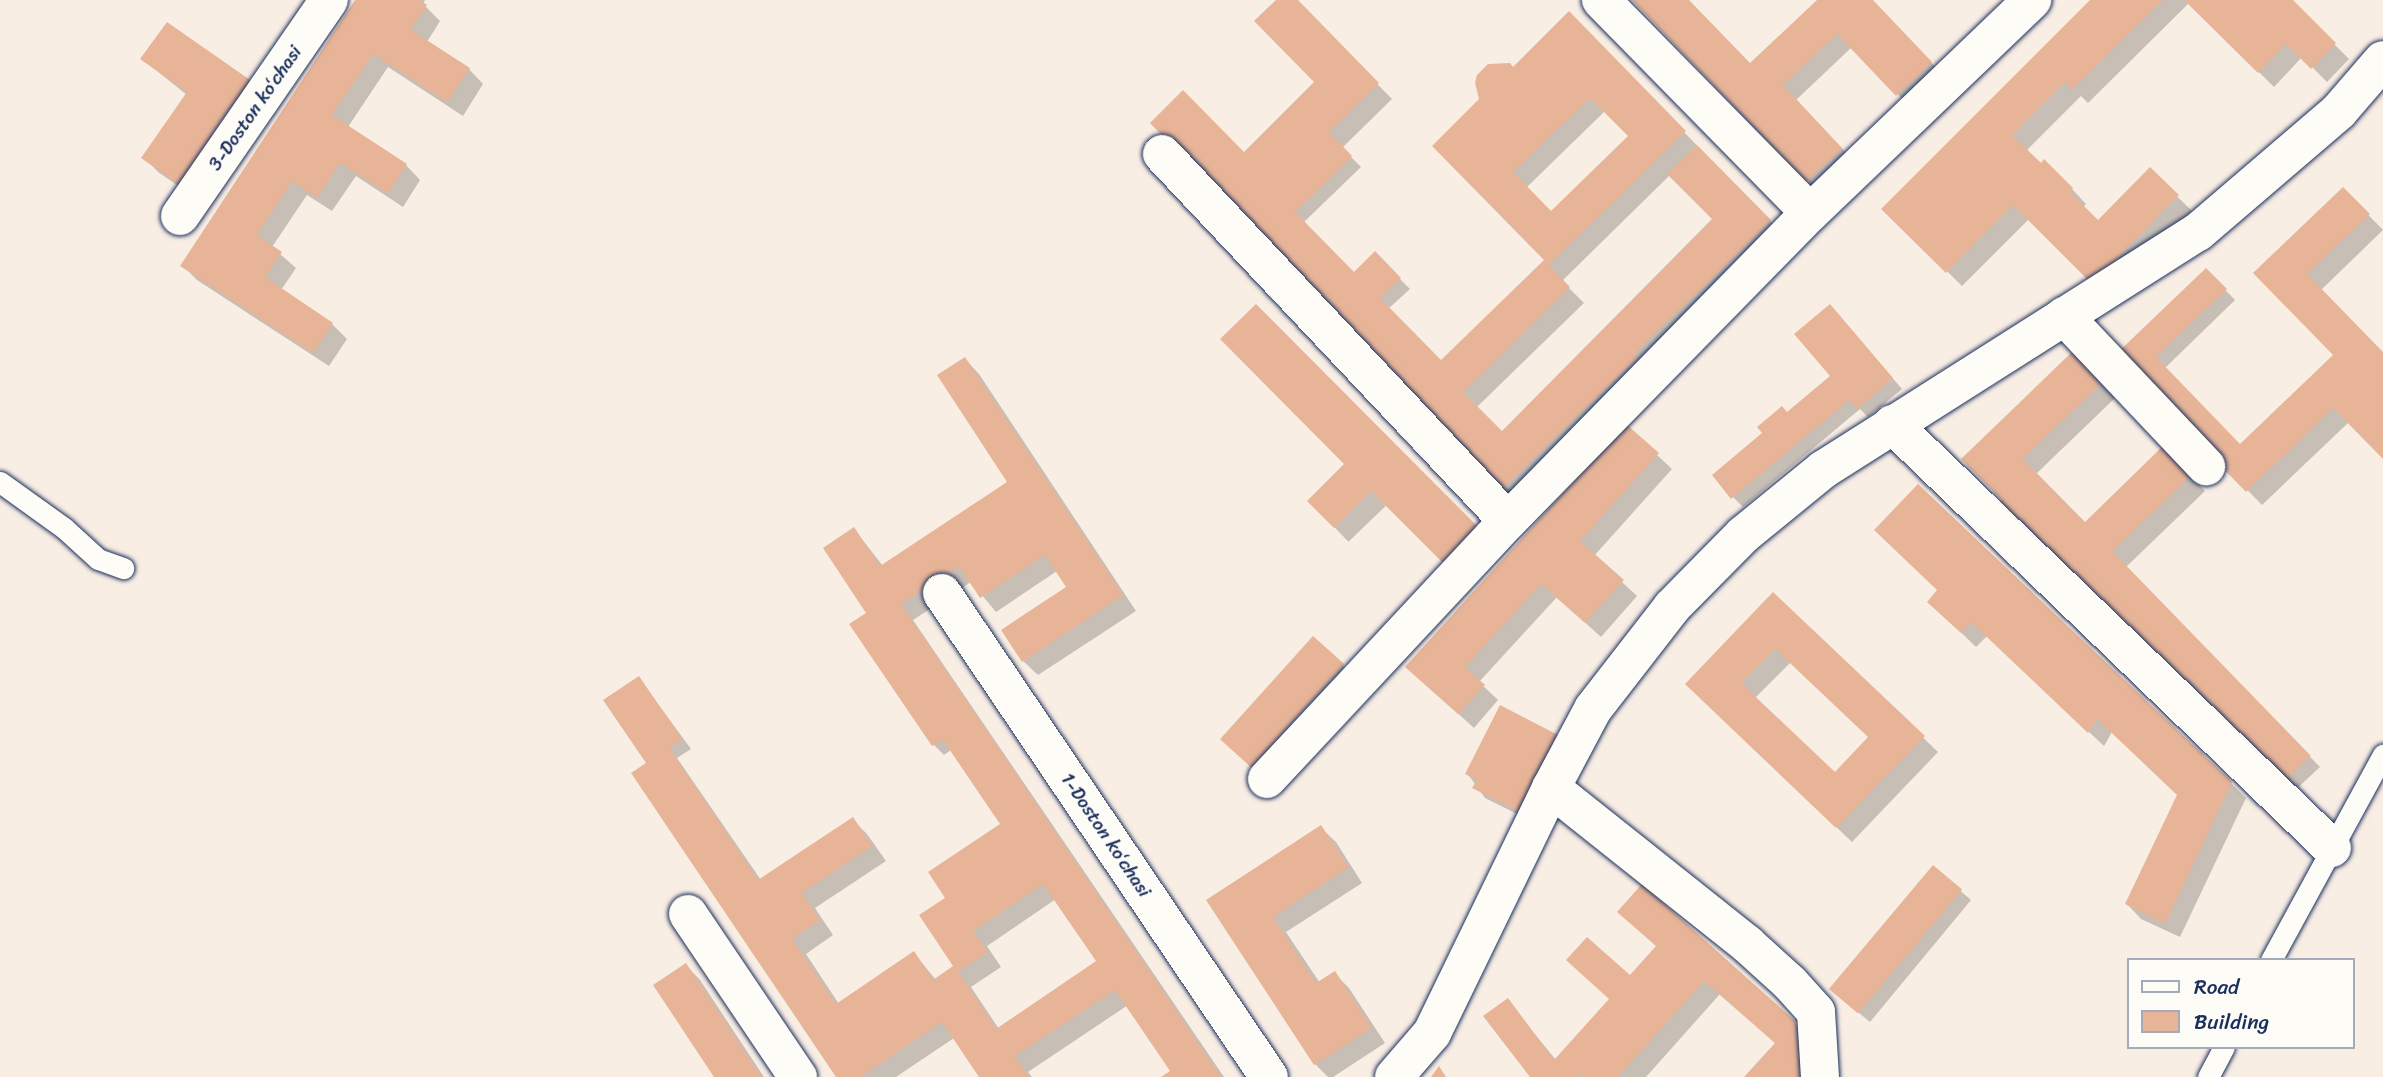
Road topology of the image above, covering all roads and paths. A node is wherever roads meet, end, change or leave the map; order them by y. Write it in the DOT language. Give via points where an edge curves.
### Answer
graph roads {
  1 [pos="330,0"];
  2 [pos="1601,0"];
  3 [pos="2032,0"];
  4 [pos="2383,60"];
  5 [pos="1162,155"];
  6 [pos="1810,214"];
  7 [pos="180,216"];
  8 [pos="2064,316"];
  9 [pos="1892,424"];
  10 [pos="2206,466"];
  11 [pos="0,482"];
  12 [pos="1508,521"];
  13 [pos="123,568"];
  14 [pos="942,593"];
  15 [pos="2383,755"];
  16 [pos="1267,779"];
  17 [pos="1550,788"];
  18 [pos="2332,848"];
  19 [pos="688,914"];
  20 [pos="2272,958"];
  21 [pos="2223,1049"];
  22 [pos="798,1077"];
  23 [pos="1269,1077"];
  24 [pos="1394,1077"];
  25 [pos="1820,1077"];
  26 [pos="2208,1077"];
  1 -- 7 [label="street, 3-Doston koʻchasi"];
  2 -- 6 [label="street"];
  3 -- 6 [label="street"];
  4 -- 8 [label="street" via="2339,111 2198,232"];
  5 -- 12 [label="street"];
  6 -- 12 [label="street"];
  8 -- 9 [label="street"];
  8 -- 10 [label="street"];
  9 -- 17 [label="street" via="1824,469 1743,535 1672,607 1593,709"];
  9 -- 18 [label="street"];
  11 -- 13 [label="lane" via="98,559"];
  12 -- 16 [label="street"];
  14 -- 23 [label="street, 1-Doston koʻchasi"];
  15 -- 18 [label="lane"];
  17 -- 24 [label="street" via="1432,1033"];
  17 -- 25 [label="street" via="1790,983 1816,1012"];
  18 -- 20 [label="lane"];
  19 -- 22 [label="street"];
  21 -- 26 [label="lane"];
}
